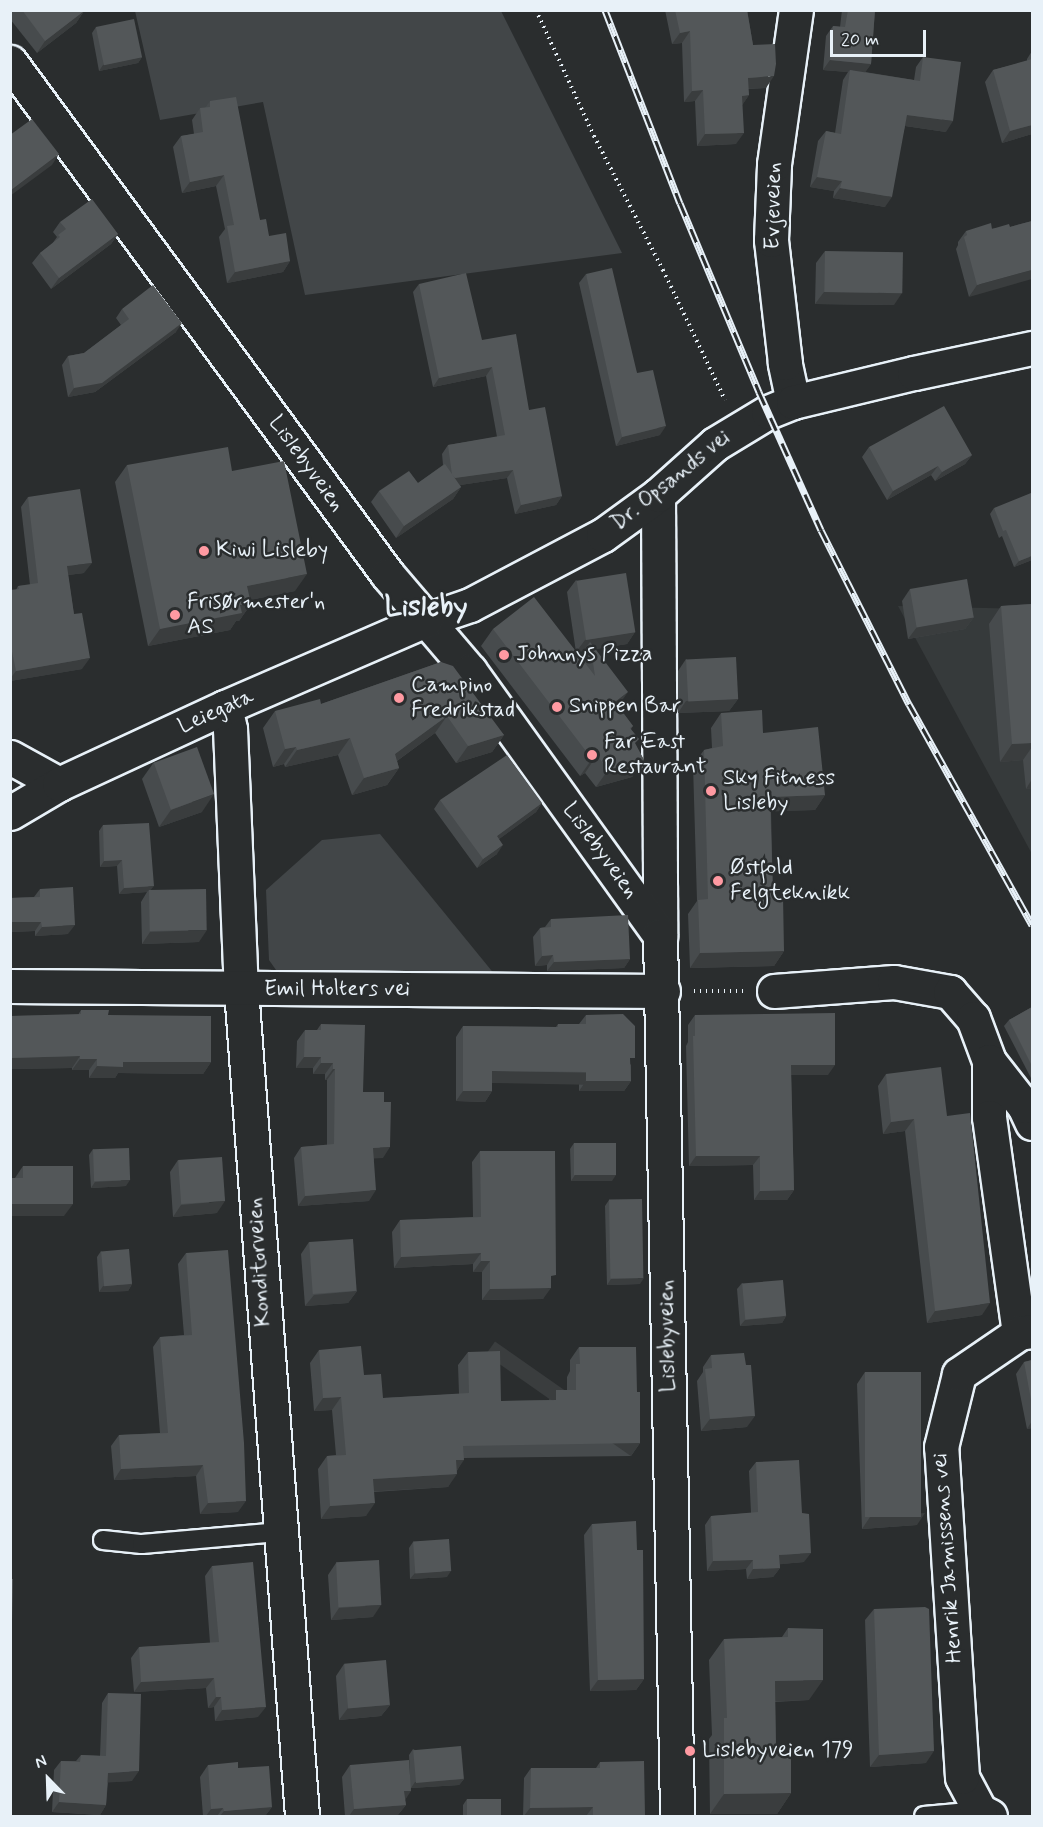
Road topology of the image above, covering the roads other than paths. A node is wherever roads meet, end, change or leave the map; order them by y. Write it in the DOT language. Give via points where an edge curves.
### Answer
graph roads {
  1 [pos="796,10"];
  2 [pos="10,62"];
  3 [pos="1032,348"];
  4 [pos="793,402"];
  5 [pos="658,495"];
  6 [pos="426,620"];
  7 [pos="225,707"];
  8 [pos="10,758"];
  9 [pos="58,784"];
  10 [pos="10,813"];
  11 [pos="660,935"];
  12 [pos="10,986"];
  13 [pos="240,989"];
  14 [pos="663,991"];
  15 [pos="774,991"];
  16 [pos="989,1061"];
  17 [pos="1032,1123"];
  18 [pos="1026,1332"];
  19 [pos="280,1532"];
  20 [pos="103,1540"];
  21 [pos="985,1814"];
  22 [pos="302,1816"];
  23 [pos="677,1816"];
  24 [pos="924,1816"];
  1 -- 4 [label="street, Evjeveien" via="774,164 771,240"];
  2 -- 6 [label="street, Lislebyveien" via="388,575"];
  3 -- 4 [label="street, Dr. Opsands vei"];
  4 -- 5 [label="street, Dr. Opsands vei" via="737,428"];
  5 -- 6 [label="street, Dr. Opsands vei" via="603,535 470,604"];
  5 -- 11 [label="street"];
  6 -- 7 [label="street, Leiegata"];
  6 -- 11 [label="street, Lislebyveien" via="470,671"];
  7 -- 9 [label="street, Leiegata"];
  7 -- 13 [label="street, Konditorveien" via="230,729"];
  8 -- 9 [label="street"];
  9 -- 10 [label="street, Leiegata"];
  11 -- 14 [label="street, Lislebyveien"];
  12 -- 13 [label="street, Emil Holters vei"];
  13 -- 14 [label="street, Emil Holters vei"];
  13 -- 19 [label="street, Konditorveien"];
  14 -- 23 [label="street, Lislebyveien"];
  15 -- 16 [label="street, Henrik Jamissens vei" via="894,982 950,993 973,1018"];
  16 -- 17 [label="street, Henrik Jamissens vei" via="1024,1106"];
  16 -- 18 [label="street, Henrik Jamissens vei" via="989,1117"];
  18 -- 21 [label="street, Henrik Jamissens vei" via="959,1374 941,1447 962,1777"];
  19 -- 20 [label="lane" via="142,1544"];
  19 -- 22 [label="street, Konditorveien"];
  21 -- 24 [label="lane, Henrik Jamissens vei"];
}
